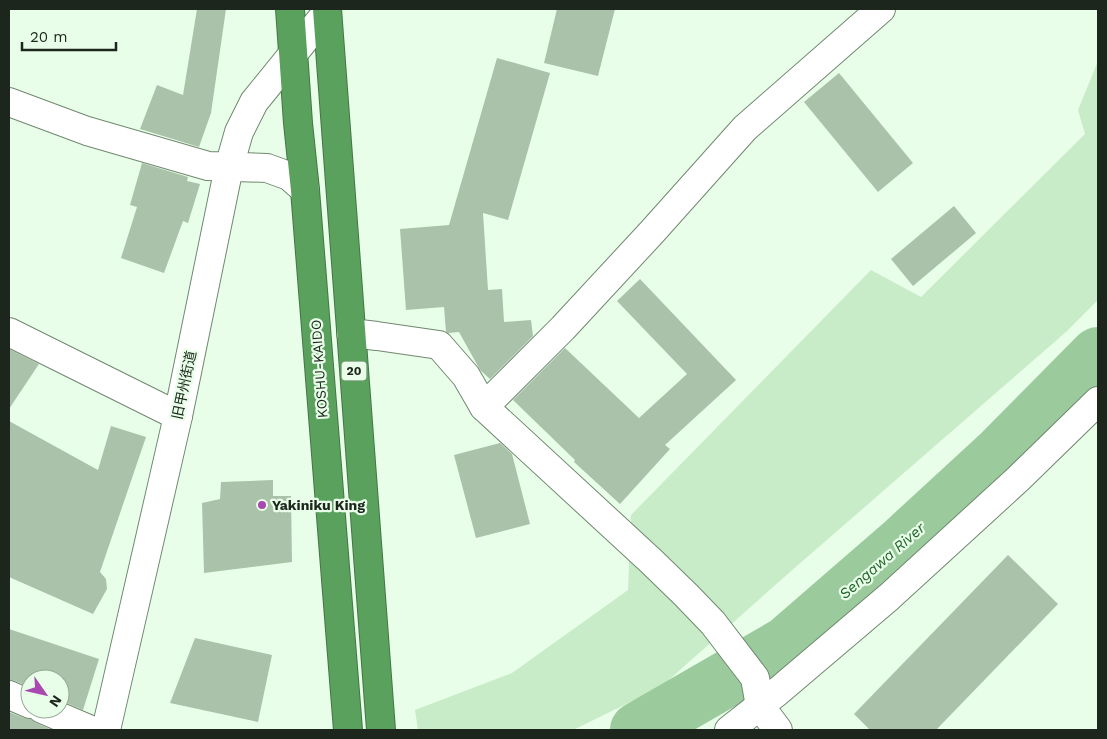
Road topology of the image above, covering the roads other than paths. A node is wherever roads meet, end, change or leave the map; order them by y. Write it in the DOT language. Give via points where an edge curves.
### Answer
graph roads {
  1 [pos="290,9"];
  2 [pos="880,9"];
  3 [pos="327,10"];
  4 [pos="293,54"];
  5 [pos="9,102"];
  6 [pos="229,166"];
  7 [pos="305,190"];
  8 [pos="9,332"];
  9 [pos="351,333"];
  10 [pos="1098,401"];
  11 [pos="484,407"];
  12 [pos="178,416"];
  13 [pos="760,706"];
  14 [pos="65,719"];
  15 [pos="91,730"];
  16 [pos="106,730"];
  17 [pos="348,730"];
  18 [pos="380,730"];
  19 [pos="729,730"];
  20 [pos="778,730"];
  1 -- 4 [label="highway, KOSHU-KAIDO"];
  2 -- 11 [label="street" via="745,128 563,328"];
  3 -- 4 [label="street, 旧甲州街道"];
  3 -- 9 [label="highway, 20"];
  4 -- 6 [label="street, 旧甲州街道" via="254,102 239,132"];
  4 -- 7 [label="highway, KOSHU-KAIDO"];
  5 -- 6 [label="street" via="87,131 208,166"];
  6 -- 7 [label="street" via="267,168 288,176"];
  6 -- 12 [label="street, 旧甲州街道"];
  7 -- 17 [label="highway, KOSHU-KAIDO"];
  8 -- 12 [label="street"];
  9 -- 11 [label="street" via="439,345 466,376"];
  9 -- 18 [label="highway, 20"];
  10 -- 13 [label="street" via="889,596"];
  11 -- 13 [label="street" via="713,623 755,678"];
  12 -- 16 [label="street, 旧甲州街道"];
  13 -- 19 [label="street"];
  13 -- 20 [label="street"];
  14 -- 15 [label="street"];
}
